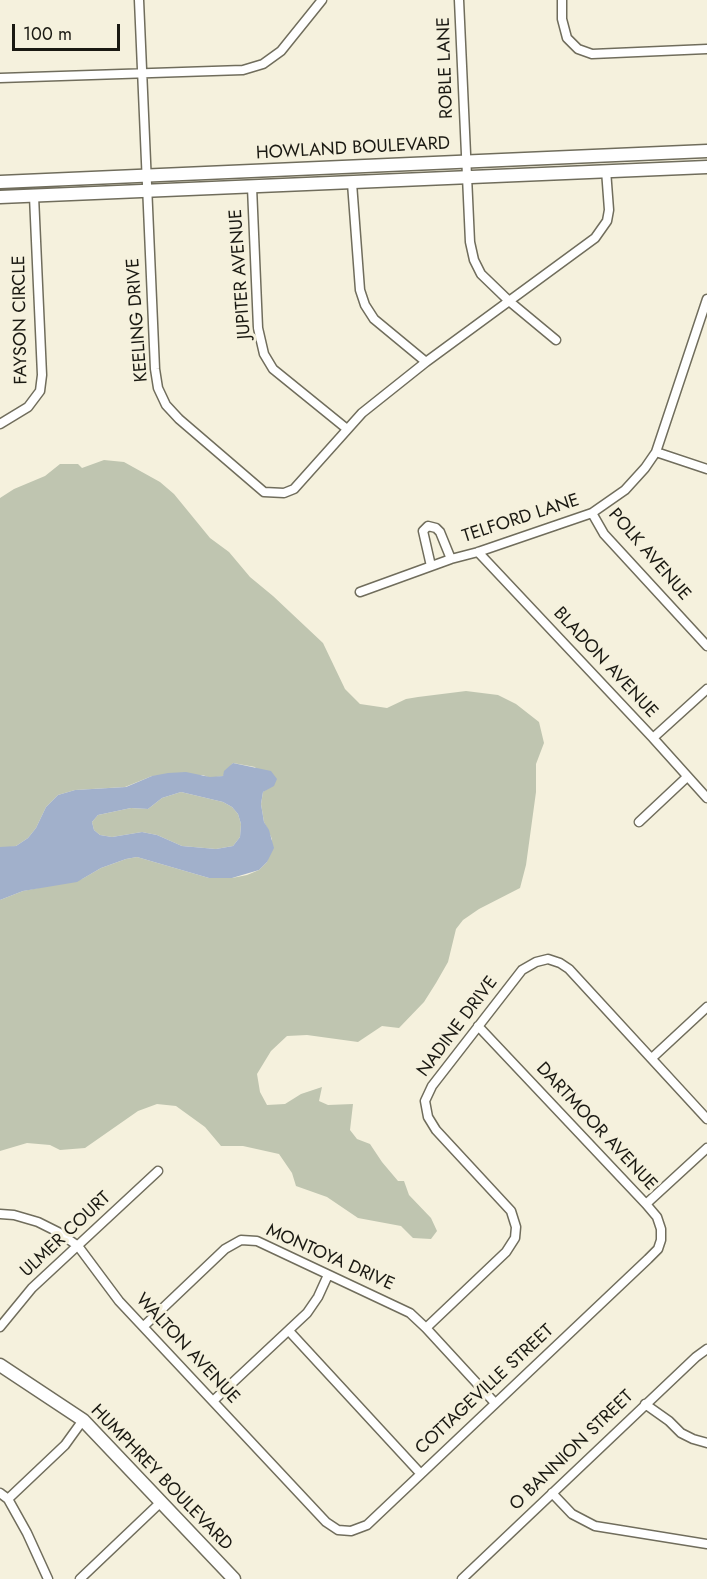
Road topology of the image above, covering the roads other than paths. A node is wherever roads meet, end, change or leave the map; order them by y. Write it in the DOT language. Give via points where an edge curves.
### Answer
graph roads {
  1 [pos="139,0"];
  2 [pos="322,0"];
  3 [pos="459,0"];
  4 [pos="562,0"];
  5 [pos="707,49"];
  6 [pos="141,73"];
  7 [pos="0,78"];
  8 [pos="707,151"];
  9 [pos="466,161"];
  10 [pos="707,167"];
  11 [pos="606,170"];
  12 [pos="146,176"];
  13 [pos="466,177"];
  14 [pos="0,182"];
  15 [pos="352,183"];
  16 [pos="252,187"];
  17 [pos="147,191"];
  18 [pos="34,196"];
  19 [pos="0,197"];
  20 [pos="707,299"];
  21 [pos="509,301"];
  22 [pos="556,340"];
  23 [pos="426,362"];
  24 [pos="0,424"];
  25 [pos="347,429"];
  26 [pos="656,452"];
  27 [pos="707,470"];
  28 [pos="592,513"];
  29 [pos="478,552"];
  30 [pos="451,559"];
  31 [pos="431,566"];
  32 [pos="360,592"];
  33 [pos="707,646"];
  34 [pos="707,689"];
  35 [pos="653,738"];
  36 [pos="687,777"];
  37 [pos="707,798"];
  38 [pos="639,822"];
  39 [pos="707,1007"];
  40 [pos="478,1026"];
  41 [pos="652,1058"];
  42 [pos="707,1119"];
  43 [pos="707,1148"];
  44 [pos="158,1171"];
  45 [pos="646,1203"];
  46 [pos="0,1214"];
  47 [pos="78,1246"];
  48 [pos="648,1259"];
  49 [pos="328,1275"];
  50 [pos="144,1326"];
  51 [pos="0,1327"];
  52 [pos="426,1328"];
  53 [pos="289,1331"];
  54 [pos="707,1349"];
  55 [pos="0,1365"];
  56 [pos="213,1401"];
  57 [pos="495,1403"];
  58 [pos="645,1404"];
  59 [pos="83,1420"];
  60 [pos="707,1443"];
  61 [pos="420,1473"];
  62 [pos="0,1493"];
  63 [pos="552,1493"];
  64 [pos="8,1499"];
  65 [pos="162,1502"];
  66 [pos="338,1530"];
  67 [pos="707,1544"];
  68 [pos="231,1578"];
  69 [pos="48,1579"];
  70 [pos="80,1579"];
  71 [pos="462,1579"];
  1 -- 6 [label="street, KEELING DRIVE"];
  2 -- 6 [label="street" via="281,51 263,64 243,70"];
  3 -- 9 [label="street, ROBLE LANE"];
  4 -- 5 [label="street" via="567,38 578,49 592,54"];
  6 -- 7 [label="street"];
  6 -- 12 [label="street, KEELING DRIVE"];
  8 -- 9 [label="main road, HOWLAND BOULEVARD"];
  9 -- 12 [label="main road, HOWLAND BOULEVARD"];
  9 -- 13 [label="street, ROBLE LANE"];
  10 -- 11 [label="main road, HOWLAND BOULEVARD"];
  11 -- 13 [label="main road, HOWLAND BOULEVARD"];
  11 -- 21 [label="street, KEELING DRIVE" via="609,210 604,228"];
  12 -- 14 [label="main road, HOWLAND BOULEVARD"];
  12 -- 17 [label="street, KEELING DRIVE"];
  13 -- 15 [label="main road, HOWLAND BOULEVARD"];
  13 -- 21 [label="street, ROBLE LANE" via="474,260 481,274"];
  15 -- 16 [label="main road, HOWLAND BOULEVARD"];
  15 -- 23 [label="street" via="360,290 365,305 374,320"];
  16 -- 17 [label="main road, HOWLAND BOULEVARD"];
  16 -- 25 [label="street, JUPITER AVENUE" via="258,328 264,354 273,369"];
  17 -- 18 [label="main road, HOWLAND BOULEVARD"];
  17 -- 25 [label="street, KEELING DRIVE" via="154,369 166,405 249,481 274,494 294,489"];
  18 -- 19 [label="main road, HOWLAND BOULEVARD"];
  18 -- 24 [label="street, FAYSON CIRCLE" via="40,391 28,407"];
  20 -- 26 [label="street, TELFORD LANE"];
  21 -- 22 [label="street, ROBLE LANE"];
  21 -- 23 [label="street, KEELING DRIVE"];
  23 -- 25 [label="street, KEELING DRIVE" via="362,412"];
  26 -- 27 [label="street"];
  26 -- 28 [label="street, TELFORD LANE" via="625,490"];
  28 -- 29 [label="street, TELFORD LANE"];
  28 -- 33 [label="street, POLK AVENUE" via="604,534"];
  29 -- 30 [label="street, TELFORD LANE"];
  29 -- 35 [label="street, BLADON AVENUE"];
  30 -- 31 [label="street, TELFORD LANE"];
  30 -- 31 [label="street" via="440,532 428,526 423,531"];
  31 -- 32 [label="street, TELFORD LANE"];
  34 -- 35 [label="street"];
  35 -- 36 [label="street, BLADON AVENUE"];
  36 -- 37 [label="street, BLADON AVENUE"];
  36 -- 38 [label="street"];
  39 -- 41 [label="street"];
  40 -- 41 [label="street, NADINE DRIVE" via="522,970 548,959 569,969"];
  40 -- 45 [label="street, DARTMOOR AVENUE"];
  40 -- 52 [label="street, NADINE DRIVE" via="432,1086 425,1101 428,1117 511,1211 516,1227 506,1252"];
  41 -- 42 [label="street, NADINE DRIVE"];
  43 -- 45 [label="street"];
  44 -- 47 [label="street, ULMER COURT"];
  45 -- 48 [label="street, DARTMOOR AVENUE" via="661,1229 658,1248"];
  46 -- 47 [label="street, WALTON AVENUE" via="38,1222"];
  47 -- 50 [label="street, WALTON AVENUE" via="119,1301"];
  47 -- 51 [label="street, ULMER COURT" via="32,1288"];
  48 -- 57 [label="street, COTTAGEVILLE STREET"];
  49 -- 50 [label="street, MONTOYA DRIVE" via="257,1241 241,1240 225,1249"];
  49 -- 52 [label="street, MONTOYA DRIVE" via="410,1313"];
  49 -- 53 [label="street" via="307,1313"];
  50 -- 56 [label="street, WALTON AVENUE"];
  52 -- 57 [label="street, MONTOYA DRIVE"];
  53 -- 56 [label="street"];
  53 -- 61 [label="street"];
  54 -- 58 [label="street, O BANNION STREET"];
  55 -- 59 [label="main road, HUMPHREY BOULEVARD"];
  56 -- 66 [label="street, WALTON AVENUE" via="326,1522"];
  57 -- 61 [label="street, COTTAGEVILLE STREET"];
  58 -- 60 [label="street" via="681,1432"];
  58 -- 63 [label="street, O BANNION STREET"];
  59 -- 64 [label="street" via="65,1445"];
  59 -- 65 [label="main road, HUMPHREY BOULEVARD"];
  61 -- 66 [label="street, COTTAGEVILLE STREET" via="367,1525 351,1531"];
  62 -- 64 [label="street"];
  63 -- 67 [label="street" via="572,1514 595,1526"];
  63 -- 71 [label="street, O BANNION STREET"];
  64 -- 69 [label="street"];
  65 -- 68 [label="main road, HUMPHREY BOULEVARD"];
  65 -- 70 [label="street"];
}
